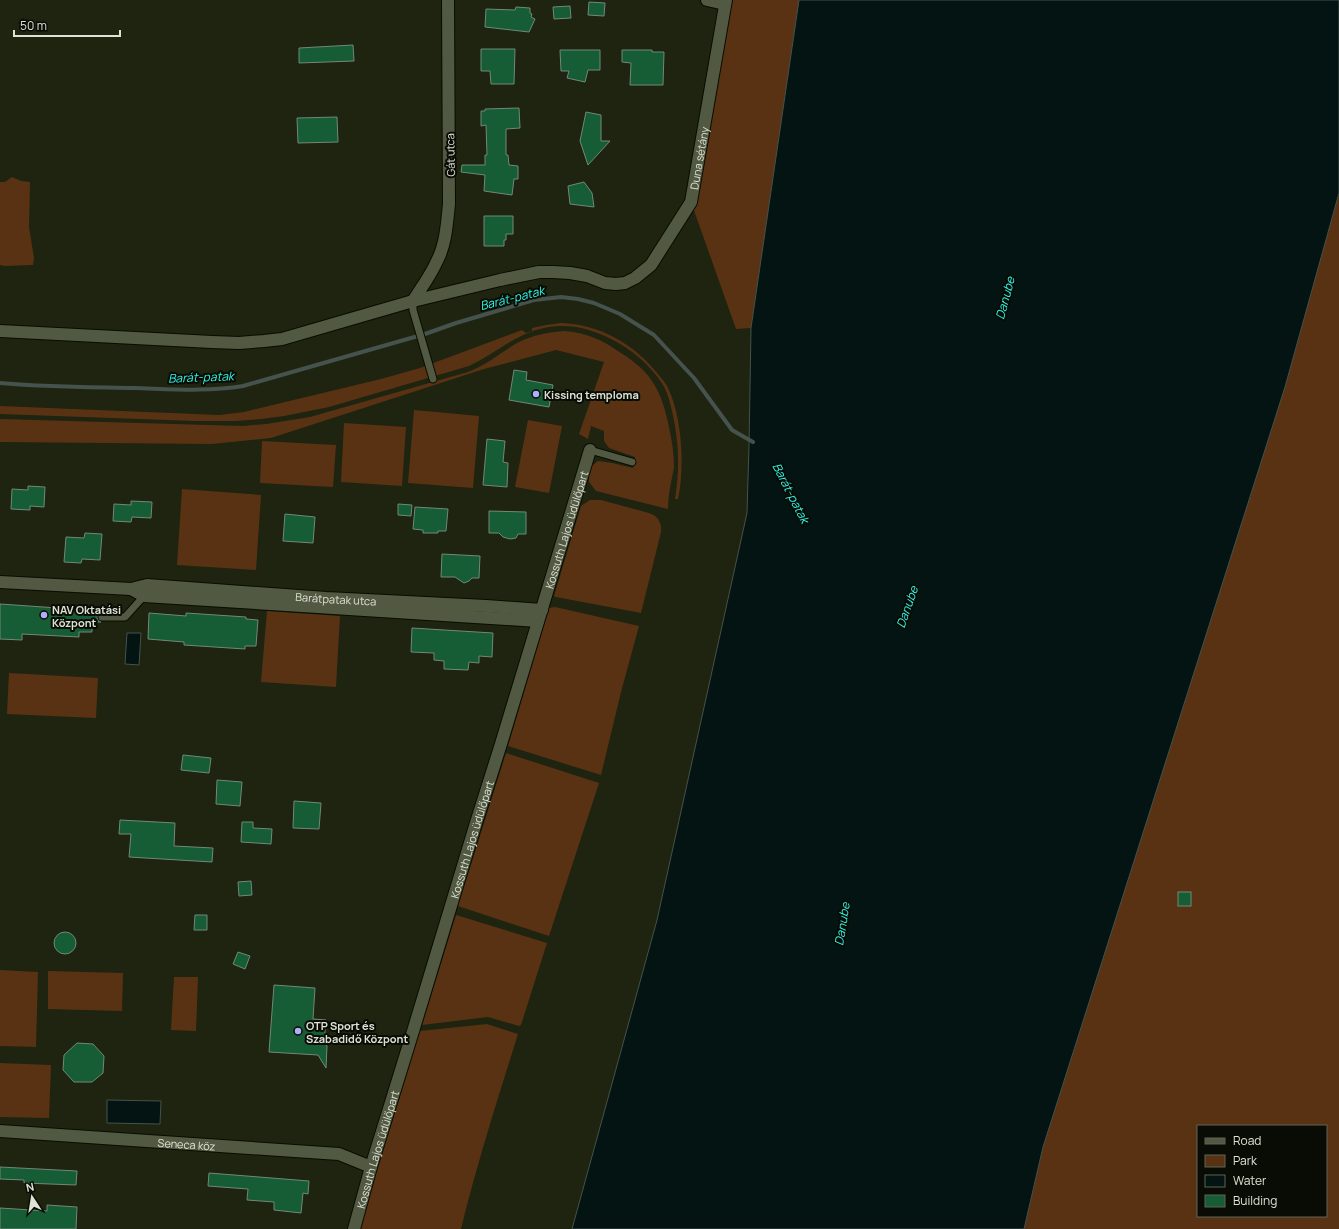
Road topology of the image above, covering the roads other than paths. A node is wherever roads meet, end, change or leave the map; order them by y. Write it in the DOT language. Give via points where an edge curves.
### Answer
graph roads {
  1 [pos="448,0"];
  2 [pos="707,0"];
  3 [pos="726,2"];
  4 [pos="413,301"];
  5 [pos="0,331"];
  6 [pos="434,379"];
  7 [pos="590,450"];
  8 [pos="632,462"];
  9 [pos="0,582"];
  10 [pos="131,589"];
  11 [pos="144,596"];
  12 [pos="441,610"];
  13 [pos="540,616"];
  14 [pos="102,617"];
  15 [pos="0,1131"];
  16 [pos="371,1167"];
  17 [pos="354,1229"];
  1 -- 4 [label="street, Gát utca" via="450,204 438,260"];
  2 -- 3 [label="street"];
  3 -- 4 [label="street, Duna sétány" via="691,202 651,265 625,283 605,283 570,273 539,272"];
  4 -- 5 [label="street" via="302,333 264,341 219,342"];
  4 -- 6 [label="lane" via="413,310"];
  7 -- 8 [label="lane"];
  7 -- 13 [label="street, Kossuth Lajos üdülőpart"];
  9 -- 10 [label="street, Barátpatak utca"];
  10 -- 11 [label="street, Barátpatak utca"];
  10 -- 12 [label="street, Barátpatak utca" via="147,585 326,598"];
  11 -- 12 [label="street, Barátpatak utca"];
  11 -- 14 [label="lane" via="125,617"];
  12 -- 13 [label="street, Barátpatak utca"];
  13 -- 16 [label="street, Kossuth Lajos üdülőpart"];
  15 -- 16 [label="street, Seneca köz" via="339,1154"];
  16 -- 17 [label="street, Kossuth Lajos üdülőpart"];
}
